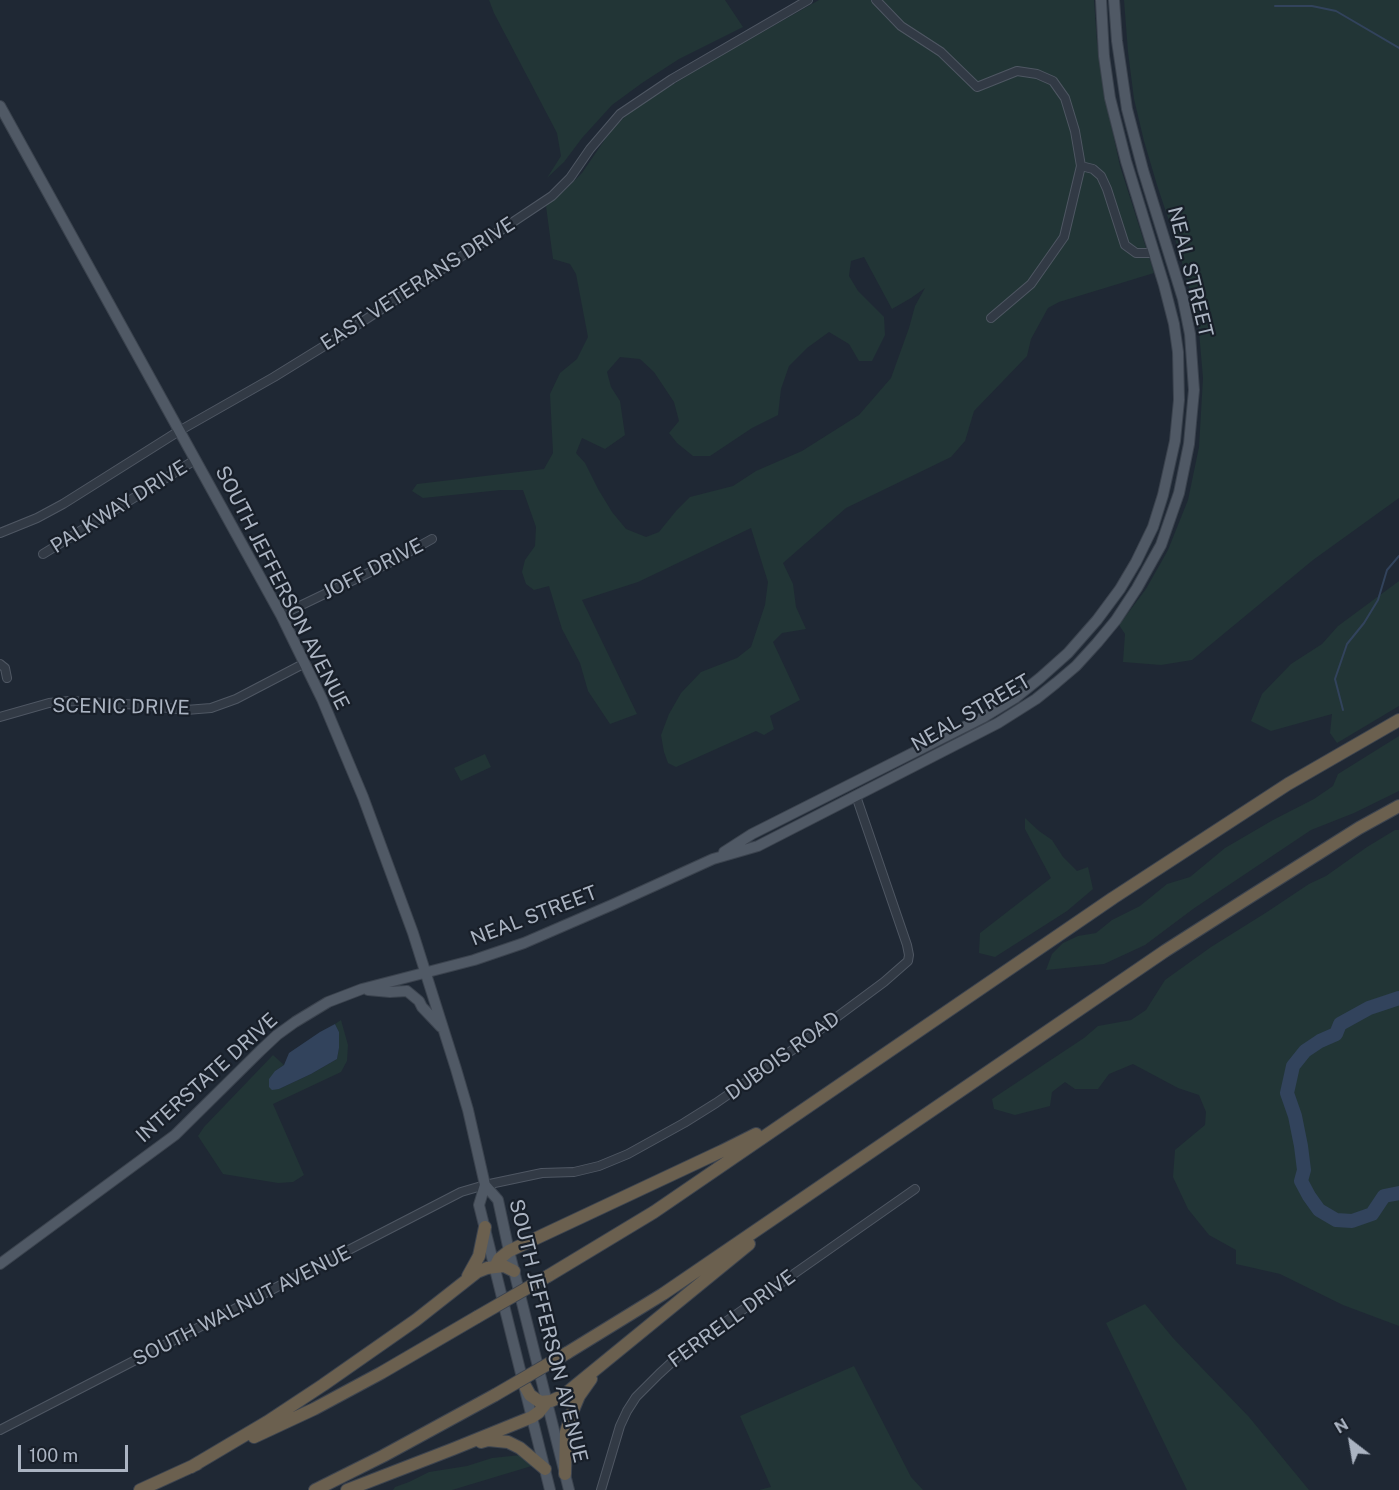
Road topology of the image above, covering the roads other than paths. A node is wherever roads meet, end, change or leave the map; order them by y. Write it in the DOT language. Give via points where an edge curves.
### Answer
graph roads {
  1 [pos="808,0"];
  2 [pos="876,0"];
  3 [pos="1101,0"];
  4 [pos="1114,0"];
  5 [pos="0,106"];
  6 [pos="1081,166"];
  7 [pos="1154,253"];
  8 [pos="991,318"];
  9 [pos="179,431"];
  10 [pos="195,460"];
  11 [pos="0,533"];
  12 [pos="432,539"];
  13 [pos="43,554"];
  14 [pos="281,615"];
  15 [pos="305,663"];
  16 [pos="0,664"];
  17 [pos="7,678"];
  18 [pos="0,717"];
  19 [pos="1399,720"];
  20 [pos="856,796"];
  21 [pos="1399,806"];
  22 [pos="713,859"];
  23 [pos="426,972"];
  24 [pos="362,989"];
  25 [pos="444,1031"];
  26 [pos="804,1108"];
  27 [pos="485,1185"];
  28 [pos="824,1185"];
  29 [pos="915,1189"];
  30 [pos="485,1227"];
  31 [pos="509,1251"];
  32 [pos="0,1264"];
  33 [pos="495,1267"];
  34 [pos="514,1272"];
  35 [pos="463,1284"];
  36 [pos="614,1354"];
  37 [pos="525,1386"];
  38 [pos="547,1402"];
  39 [pos="532,1417"];
  40 [pos="0,1430"];
  41 [pos="453,1449"];
  42 [pos="190,1467"];
  43 [pos="545,1469"];
  44 [pos="565,1474"];
  45 [pos="140,1490"];
  46 [pos="315,1490"];
  47 [pos="347,1490"];
  48 [pos="550,1490"];
  49 [pos="570,1490"];
  50 [pos="601,1490"];
  1 -- 9 [label="street, EAST VETERANS DRIVE" via="620,114 552,196 336,339"];
  2 -- 6 [label="street" via="901,26 941,52 977,87 1017,71 1053,81 1065,98"];
  3 -- 7 [label="main road, NEAL STREET" via="1110,98"];
  4 -- 20 [label="main road, NEAL STREET" via="1127,109 1190,334 1192,421 1179,493 1161,545 1137,588 1116,620 1076,666 1036,699 998,723"];
  5 -- 9 [label="main road, SOUTH JEFFERSON AVENUE"];
  6 -- 7 [label="street" via="1101,176 1125,245 1136,253"];
  6 -- 8 [label="street" via="1065,237 1031,284"];
  7 -- 22 [label="main road, NEAL STREET" via="1178,351 1174,452 1153,526 1131,571 1097,621 1068,653 1015,698 752,834"];
  9 -- 10 [label="main road, SOUTH JEFFERSON AVENUE"];
  9 -- 11 [label="street, EAST VETERANS DRIVE" via="63,504"];
  10 -- 13 [label="street, PALKWAY DRIVE"];
  10 -- 14 [label="main road, SOUTH JEFFERSON AVENUE"];
  12 -- 14 [label="street, JOFF DRIVE"];
  14 -- 15 [label="main road, SOUTH JEFFERSON AVENUE"];
  15 -- 18 [label="street, SCENIC DRIVE" via="211,708 186,710 69,701"];
  15 -- 23 [label="main road, SOUTH JEFFERSON AVENUE" via="363,797"];
  16 -- 17 [label="street"];
  19 -- 26 [label="highway" via="1288,784 1153,872"];
  20 -- 22 [label="main road, NEAL STREET" via="758,846"];
  20 -- 27 [label="street, DUBOIS ROAD" via="908,945 908,961 787,1054 669,1133 599,1166"];
  21 -- 28 [label="highway" via="1165,951"];
  22 -- 23 [label="main road, NEAL STREET" via="524,943"];
  23 -- 24 [label="main road, INTERSTATE DRIVE"];
  23 -- 25 [label="main road, SOUTH JEFFERSON AVENUE"];
  24 -- 25 [label="main road" via="407,991"];
  24 -- 32 [label="main road, INTERSTATE DRIVE" via="328,1002 295,1022 260,1051 176,1135"];
  25 -- 27 [label="main road, SOUTH JEFFERSON AVENUE"];
  26 -- 31 [label="highway"];
  26 -- 42 [label="highway, bridge" via="654,1212 548,1276 314,1409"];
  27 -- 30 [label="main road, SOUTH JEFFERSON AVENUE" via="479,1205"];
  27 -- 31 [label="main road, SOUTH JEFFERSON AVENUE" via="498,1200"];
  27 -- 40 [label="street, SOUTH WALNUT AVENUE" via="460,1192"];
  28 -- 36 [label="highway"];
  28 -- 46 [label="highway, bridge" via="663,1294 567,1353"];
  29 -- 50 [label="street, FERRELL DRIVE" via="684,1351 659,1374 636,1397 620,1426"];
  30 -- 33 [label="main road, SOUTH JEFFERSON AVENUE"];
  30 -- 35 [label="highway" via="479,1256"];
  31 -- 33 [label="highway"];
  31 -- 34 [label="main road, SOUTH JEFFERSON AVENUE"];
  33 -- 34 [label="highway" via="504,1266"];
  33 -- 35 [label="highway" via="481,1270"];
  33 -- 37 [label="main road, SOUTH JEFFERSON AVENUE"];
  34 -- 38 [label="main road, SOUTH JEFFERSON AVENUE"];
  35 -- 42 [label="highway" via="323,1385"];
  36 -- 38 [label="highway" via="570,1390"];
  36 -- 44 [label="highway" via="579,1396 571,1415 566,1432"];
  37 -- 38 [label="highway" via="533,1398"];
  37 -- 39 [label="main road, SOUTH JEFFERSON AVENUE"];
  38 -- 39 [label="highway"];
  38 -- 44 [label="main road, SOUTH JEFFERSON AVENUE"];
  39 -- 41 [label="highway"];
  39 -- 43 [label="main road, SOUTH JEFFERSON AVENUE"];
  41 -- 43 [label="highway" via="488,1440 508,1442"];
  41 -- 47 [label="highway"];
  42 -- 45 [label="highway"];
  43 -- 48 [label="main road, SOUTH JEFFERSON AVENUE"];
  44 -- 49 [label="main road, SOUTH JEFFERSON AVENUE"];
}
